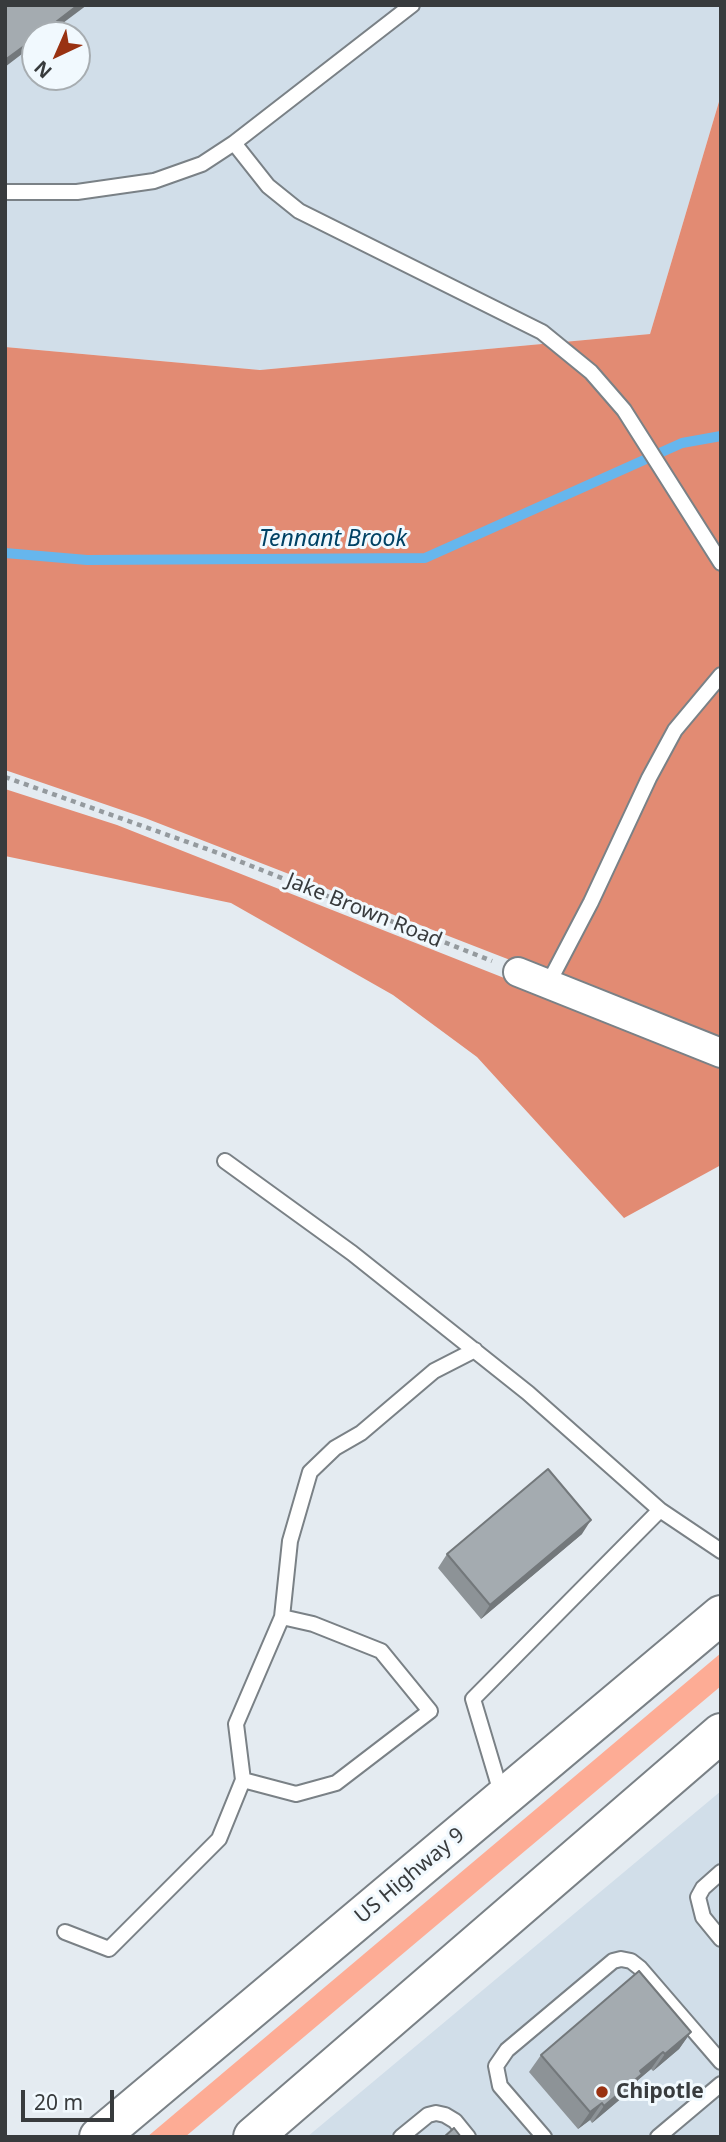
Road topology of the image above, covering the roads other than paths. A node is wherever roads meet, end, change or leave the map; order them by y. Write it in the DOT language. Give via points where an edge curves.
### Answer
graph roads {
  1 [pos="412,5"];
  2 [pos="234,143"];
  3 [pos="5,192"];
  4 [pos="719,559"];
  5 [pos="721,675"];
  6 [pos="519,972"];
  7 [pos="548,984"];
  8 [pos="721,1053"];
  9 [pos="225,1161"];
  10 [pos="475,1350"];
  11 [pos="660,1510"];
  12 [pos="721,1551"];
  13 [pos="721,1615"];
  14 [pos="282,1617"];
  15 [pos="721,1733"];
  16 [pos="243,1780"];
  17 [pos="503,1798"];
  18 [pos="721,1872"];
  19 [pos="65,1932"];
  20 [pos="721,1938"];
  21 [pos="721,2062"];
  22 [pos="721,2084"];
  23 [pos="99,2137"];
  24 [pos="253,2137"];
  25 [pos="401,2137"];
  26 [pos="468,2137"];
  27 [pos="544,2137"];
  28 [pos="657,2137"];
  1 -- 2 [label="lane"];
  2 -- 3 [label="lane" via="202,164 154,181 77,192"];
  2 -- 4 [label="lane" via="268,186 299,211 542,332 591,372 624,410"];
  5 -- 7 [label="lane" via="675,730"];
  6 -- 7 [label="street"];
  7 -- 8 [label="street"];
  9 -- 10 [label="lane"];
  10 -- 11 [label="lane"];
  10 -- 14 [label="lane" via="434,1371 310,1472 290,1541"];
  11 -- 12 [label="lane"];
  11 -- 17 [label="lane" via="473,1699"];
  13 -- 17 [label="highway, US Highway 9"];
  14 -- 16 [label="lane" via="236,1724"];
  14 -- 16 [label="lane" via="381,1651 430,1711 336,1783 296,1794"];
  15 -- 24 [label="highway"];
  16 -- 19 [label="lane" via="219,1839 108,1949"];
  17 -- 23 [label="highway, US Highway 9"];
  18 -- 20 [label="lane" via="698,1897 703,1917"];
  21 -- 27 [label="lane" via="640,1968 631,1961 613,1961 507,2050 496,2066 500,2086"];
  22 -- 28 [label="lane"];
  25 -- 26 [label="lane" via="436,2113 455,2121"];
}
